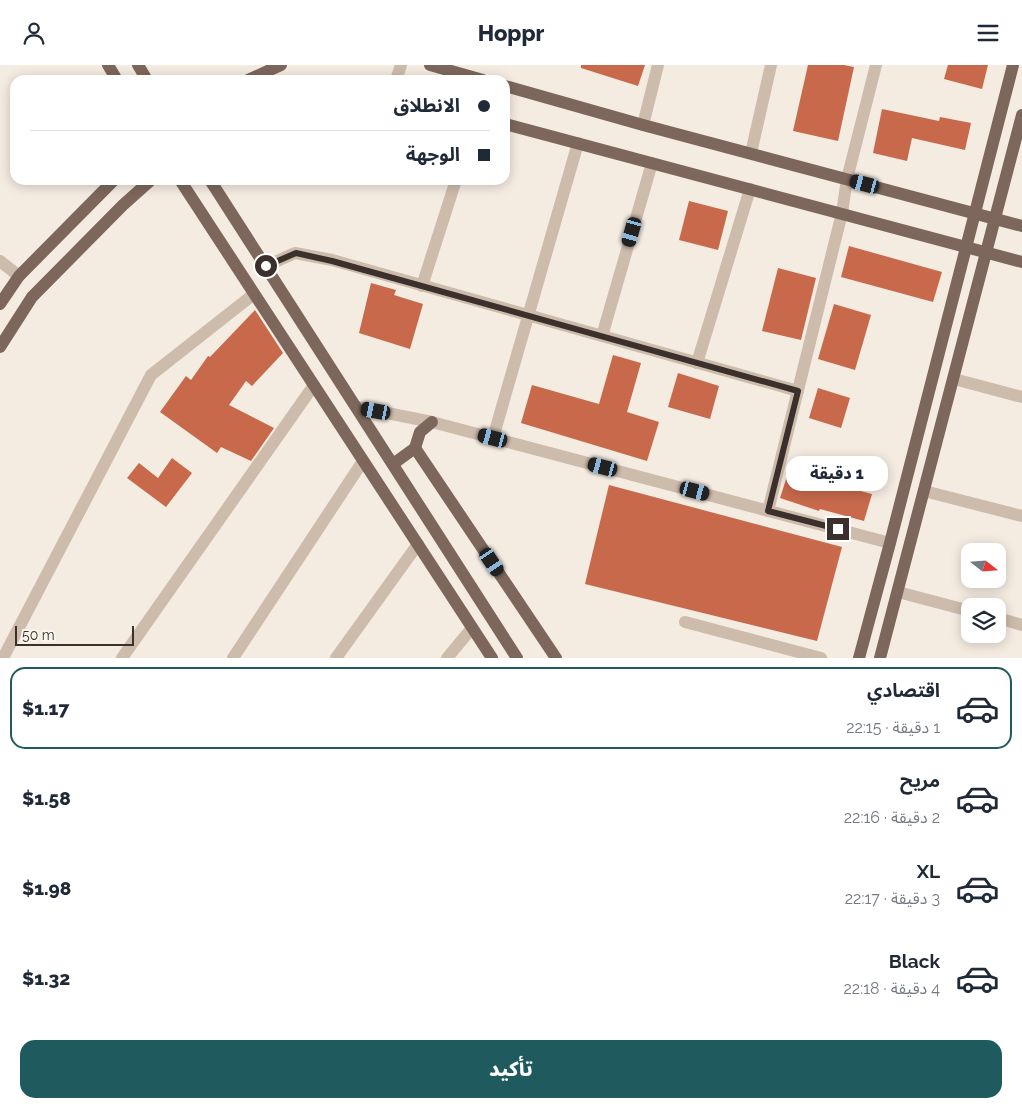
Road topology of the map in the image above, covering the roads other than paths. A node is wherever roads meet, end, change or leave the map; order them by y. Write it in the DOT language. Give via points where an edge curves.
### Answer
graph roads {
  1 [pos="281,65"];
  2 [pos="430,65"];
  3 [pos="658,65"];
  4 [pos="771,65"];
  5 [pos="876,65"];
  6 [pos="1013,65"];
  7 [pos="259,75"];
  8 [pos="465,75"];
  9 [pos="510,87"];
  10 [pos="1022,115"];
  11 [pos="510,125"];
  12 [pos="643,125"];
  13 [pos="578,143"];
  14 [pos="751,153"];
  15 [pos="652,163"];
  16 [pos="847,179"];
  17 [pos="109,185"];
  18 [pos="145,185"];
  19 [pos="183,185"];
  20 [pos="213,185"];
  21 [pos="454,185"];
  22 [pos="750,189"];
  23 [pos="842,213"];
  24 [pos="976,213"];
  25 [pos="995,219"];
  26 [pos="1022,226"];
  27 [pos="967,246"];
  28 [pos="987,251"];
  29 [pos="0,261"];
  30 [pos="1022,262"];
  31 [pos="266,266"];
  32 [pos="19,275"];
  33 [pos="422,286"];
  34 [pos="254,294"];
  35 [pos="0,304"];
  36 [pos="529,316"];
  37 [pos="602,336"];
  38 [pos="0,347"];
  39 [pos="697,363"];
  40 [pos="954,379"];
  41 [pos="314,385"];
  42 [pos="798,391"];
  43 [pos="1022,397"];
  44 [pos="357,407"];
  45 [pos="432,422"];
  46 [pos="493,438"];
  47 [pos="415,448"];
  48 [pos="364,461"];
  49 [pos="393,464"];
  50 [pos="924,491"];
  51 [pos="768,511"];
  52 [pos="1022,516"];
  53 [pos="890,543"];
  54 [pos="418,544"];
  55 [pos="898,592"];
  56 [pos="961,609"];
  57 [pos="1006,621"];
  58 [pos="686,622"];
  59 [pos="1022,625"];
  60 [pos="476,633"];
  61 [pos="3,658"];
  62 [pos="122,658"];
  63 [pos="233,658"];
  64 [pos="336,658"];
  65 [pos="447,658"];
  66 [pos="485,658"];
  67 [pos="492,658"];
  68 [pos="517,658"];
  69 [pos="556,658"];
  70 [pos="821,658"];
  71 [pos="859,658"];
  72 [pos="880,658"];
  1 -- 7 [label="main road"];
  2 -- 8 [label="main road"];
  3 -- 12 [label="street"];
  4 -- 14 [label="street"];
  5 -- 16 [label="street"];
  6 -- 24 [label="main road"];
  9 -- 12 [label="main road"];
  10 -- 25 [label="main road"];
  11 -- 13 [label="main road"];
  12 -- 14 [label="main road"];
  13 -- 15 [label="main road"];
  13 -- 36 [label="street"];
  14 -- 16 [label="main road"];
  15 -- 22 [label="main road"];
  15 -- 37 [label="street"];
  16 -- 23 [label="street"];
  16 -- 24 [label="main road"];
  17 -- 32 [label="main road"];
  18 -- 38 [label="main road" via="32,297"];
  19 -- 34 [label="main road"];
  20 -- 31 [label="main road"];
  21 -- 33 [label="street"];
  22 -- 23 [label="main road"];
  22 -- 39 [label="street"];
  23 -- 27 [label="main road"];
  23 -- 42 [label="street"];
  24 -- 25 [label="main road"];
  24 -- 27 [label="main road"];
  25 -- 26 [label="main road"];
  25 -- 28 [label="main road"];
  27 -- 28 [label="main road"];
  27 -- 53 [label="main road"];
  28 -- 30 [label="main road"];
  28 -- 40 [label="main road"];
  29 -- 32 [label="street"];
  31 -- 33 [label="street" via="296,253"];
  31 -- 44 [label="main road"];
  32 -- 35 [label="main road"];
  33 -- 36 [label="street"];
  34 -- 41 [label="main road"];
  34 -- 61 [label="street" via="151,375"];
  36 -- 37 [label="street"];
  36 -- 46 [label="street"];
  37 -- 39 [label="street"];
  39 -- 42 [label="street"];
  40 -- 43 [label="street"];
  40 -- 50 [label="main road"];
  41 -- 48 [label="main road"];
  41 -- 62 [label="street"];
  42 -- 51 [label="street"];
  44 -- 45 [label="street"];
  44 -- 49 [label="main road"];
  45 -- 46 [label="street"];
  45 -- 47 [label="main road" via="420,432"];
  46 -- 51 [label="street"];
  47 -- 49 [label="main road"];
  47 -- 69 [label="main road"];
  48 -- 54 [label="main road"];
  48 -- 63 [label="street"];
  49 -- 68 [label="main road"];
  50 -- 52 [label="street"];
  50 -- 55 [label="main road"];
  51 -- 53 [label="street"];
  53 -- 71 [label="main road"];
  54 -- 60 [label="main road"];
  54 -- 64 [label="street"];
  55 -- 56 [label="street"];
  55 -- 72 [label="main road"];
  57 -- 59 [label="street"];
  58 -- 70 [label="street"];
  60 -- 65 [label="street"];
  60 -- 66 [label="street"];
  60 -- 67 [label="main road"];
}
